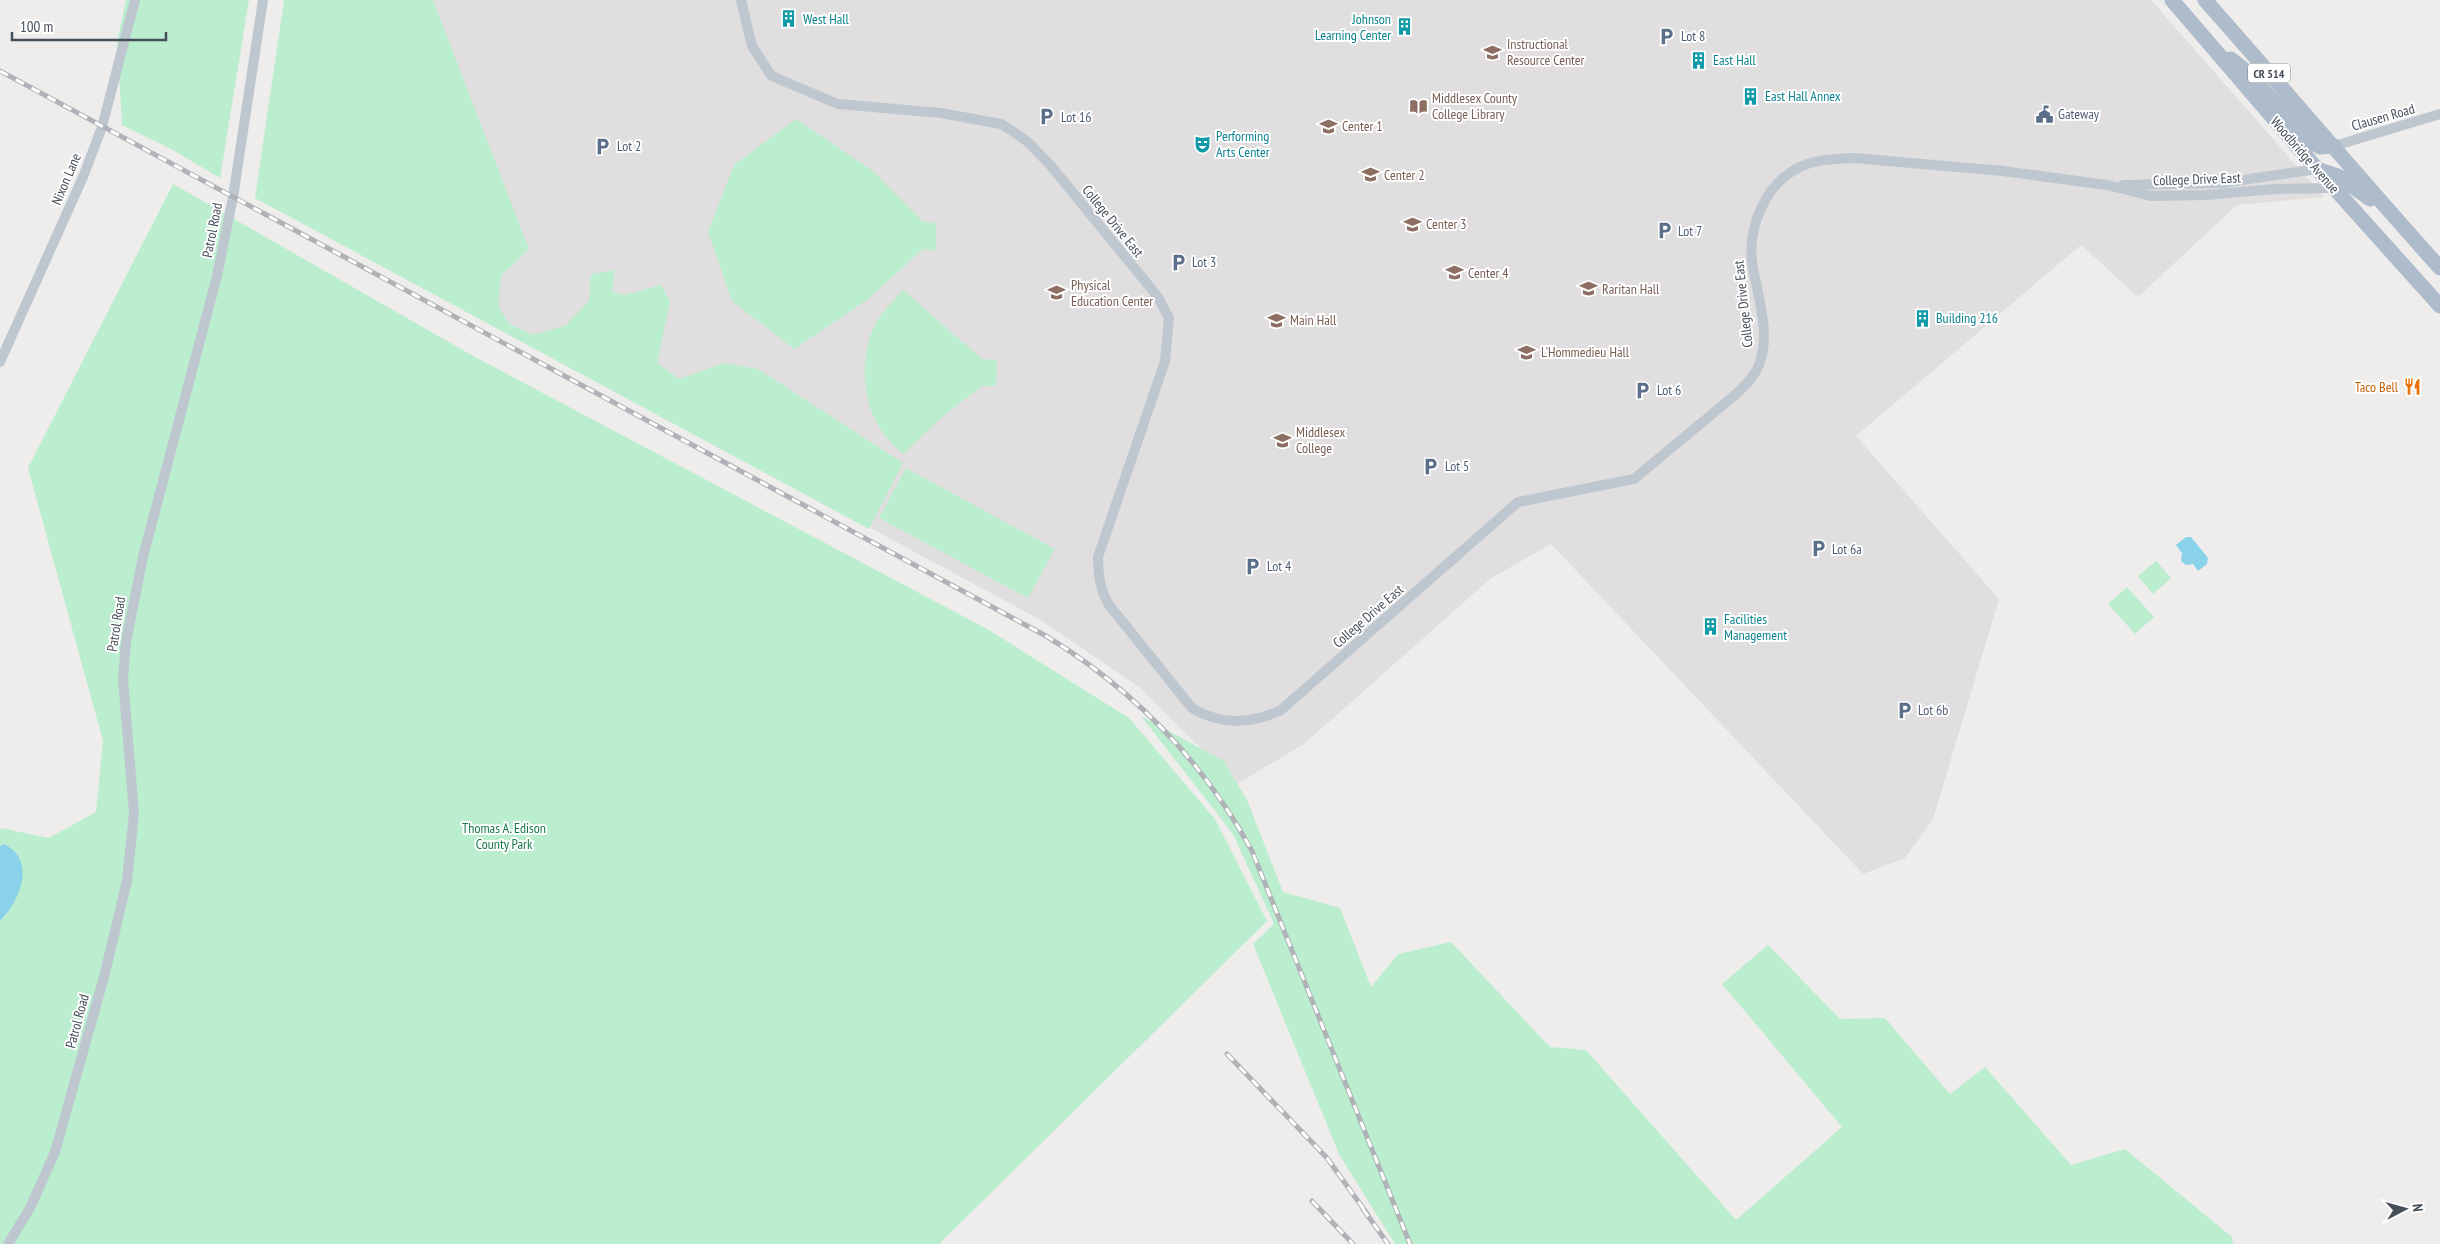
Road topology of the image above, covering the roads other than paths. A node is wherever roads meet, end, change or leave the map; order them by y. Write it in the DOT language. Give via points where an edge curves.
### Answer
graph roads {
  1 [pos="135,0"];
  2 [pos="263,0"];
  3 [pos="741,0"];
  4 [pos="2172,0"];
  5 [pos="2205,0"];
  6 [pos="2203,35"];
  7 [pos="2440,114"];
  8 [pos="2334,146"];
  9 [pos="2317,170"];
  10 [pos="2107,185"];
  11 [pos="2334,188"];
  12 [pos="2390,214"];
  13 [pos="2439,266"];
  14 [pos="2440,306"];
  15 [pos="0,362"];
  16 [pos="8,1244"];
  1 -- 15 [label="street, Nixon Lane" via="102,127"];
  2 -- 16 [label="street, Patrol Road" via="233,197 217,276 143,557 126,642 123,680 134,813 127,881 55,1152 30,1208"];
  3 -- 10 [label="street, College Drive East" via="752,46 771,75 781,80 838,104 941,113 1001,124 1028,142 1158,297 1169,318 1165,361 1098,557 1098,576 1108,605 1192,708 1206,717 1222,720 1243,722 1262,719 1281,710 1518,502 1634,479 1748,383 1757,368 1763,347 1751,241 1755,222 1769,194 1788,173 1810,163 1854,158 2003,171"];
  4 -- 6 [label="main road, Woodbridge Avenue / CR 514"];
  5 -- 8 [label="main road, Woodbridge Avenue / CR 514"];
  6 -- 8 [label="main road" via="2246,71 2311,142 2320,147"];
  6 -- 9 [label="main road, Woodbridge Avenue / CR 514"];
  7 -- 8 [label="street, Clausen Road"];
  8 -- 12 [label="main road, Woodbridge Avenue / CR 514"];
  9 -- 10 [label="street" via="2223,183"];
  9 -- 11 [label="main road, Woodbridge Avenue / CR 514"];
  9 -- 12 [label="main road" via="2338,176"];
  10 -- 11 [label="street, College Drive East" via="2151,196"];
  11 -- 14 [label="main road, Woodbridge Avenue / CR 514"];
  12 -- 13 [label="main road, Woodbridge Avenue / CR 514"];
}
